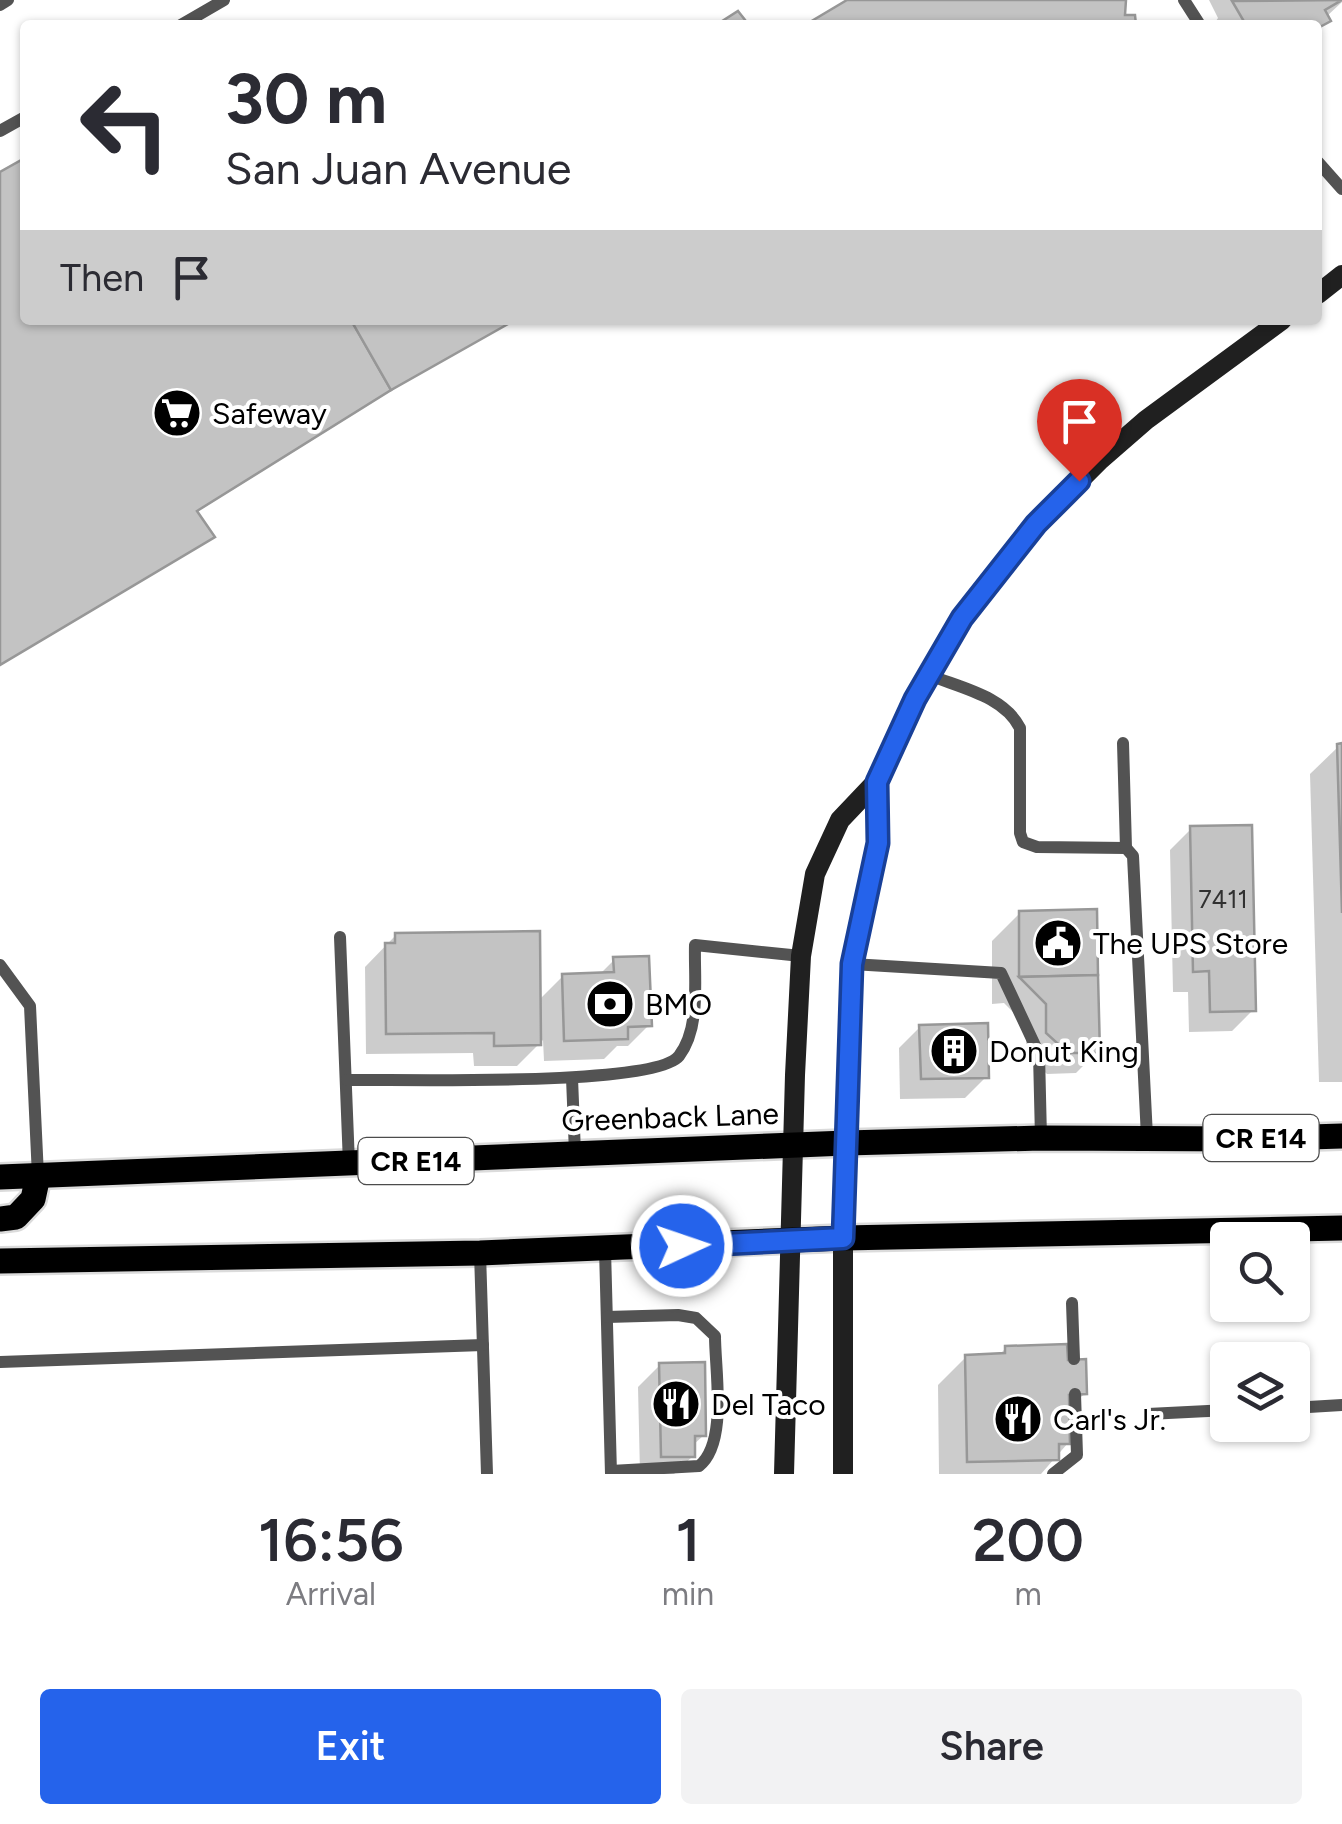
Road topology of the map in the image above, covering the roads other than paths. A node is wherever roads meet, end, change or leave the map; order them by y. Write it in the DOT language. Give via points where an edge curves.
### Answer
graph roads {
  1 [pos="8,0"];
  2 [pos="224,0"];
  3 [pos="0,5"];
  4 [pos="190,20"];
  5 [pos="1322,166"];
  6 [pos="1342,189"];
  7 [pos="1342,275"];
  8 [pos="1322,291"];
  9 [pos="1275,325"];
  10 [pos="929,675"];
  11 [pos="1123,742"];
  12 [pos="877,782"];
  13 [pos="1126,848"];
  14 [pos="340,937"];
  15 [pos="801,956"];
  16 [pos="852,964"];
  17 [pos="0,965"];
  18 [pos="572,1078"];
  19 [pos="347,1080"];
  20 [pos="1342,1136"];
  21 [pos="1147,1137"];
  22 [pos="1041,1138"];
  23 [pos="846,1143"];
  24 [pos="794,1145"];
  25 [pos="574,1153"];
  26 [pos="349,1164"];
  27 [pos="38,1176"];
  28 [pos="0,1177"];
  29 [pos="0,1218"];
  30 [pos="1342,1228"];
  31 [pos="843,1238"];
  32 [pos="789,1240"];
  33 [pos="605,1249"];
  34 [pos="480,1252"];
  35 [pos="0,1260"];
  36 [pos="1072,1303"];
  37 [pos="607,1317"];
  38 [pos="483,1345"];
  39 [pos="1074,1360"];
  40 [pos="0,1362"];
  41 [pos="1075,1394"];
  42 [pos="1342,1406"];
  43 [pos="1310,1407"];
  44 [pos="1210,1411"];
  45 [pos="1148,1414"];
  46 [pos="611,1473"];
  47 [pos="486,1474"];
  48 [pos="784,1474"];
  49 [pos="843,1474"];
  50 [pos="1053,1474"];
  1 -- 3 [label="lane"];
  2 -- 4 [label="lane"];
  5 -- 6 [label="lane"];
  7 -- 8 [label="main road"];
  9 -- 10 [label="main road" via="1146,420 1036,524 962,618"];
  10 -- 12 [label="main road"];
  10 -- 13 [label="lane" via="1002,704 1014,716 1020,728 1023,842"];
  11 -- 13 [label="lane"];
  12 -- 15 [label="main road" via="840,820 815,874"];
  12 -- 16 [label="main road" via="878,843"];
  13 -- 21 [label="lane" via="1136,874"];
  14 -- 19 [label="lane"];
  15 -- 18 [label="lane" via="695,945 692,1032 677,1060 654,1070"];
  15 -- 24 [label="main road"];
  16 -- 22 [label="lane" via="1001,974 1038,1054"];
  16 -- 23 [label="main road"];
  17 -- 27 [label="lane" via="30,1006"];
  18 -- 19 [label="lane"];
  18 -- 25 [label="lane"];
  19 -- 26 [label="lane"];
  20 -- 21 [label="main road, Greenback Lane / CR E14"];
  21 -- 22 [label="main road, Greenback Lane / CR E14"];
  22 -- 23 [label="main road, Greenback Lane / CR E14"];
  23 -- 24 [label="main road, Greenback Lane / CR E14"];
  23 -- 31 [label="main road"];
  24 -- 25 [label="main road, Greenback Lane / CR E14"];
  24 -- 32 [label="main road"];
  25 -- 26 [label="main road, Greenback Lane / CR E14"];
  26 -- 27 [label="main road, Greenback Lane / CR E14"];
  27 -- 28 [label="main road, Greenback Lane / CR E14"];
  27 -- 29 [label="main road" via="34,1198 16,1217"];
  30 -- 31 [label="main road"];
  31 -- 32 [label="main road"];
  31 -- 49 [label="main road"];
  32 -- 33 [label="main road"];
  32 -- 48 [label="main road"];
  33 -- 34 [label="main road"];
  33 -- 37 [label="lane"];
  34 -- 35 [label="main road"];
  34 -- 38 [label="lane"];
  36 -- 39 [label="lane"];
  37 -- 46 [label="lane"];
  37 -- 46 [label="lane" via="696,1318 715,1336 716,1438 710,1457 699,1466"];
  38 -- 40 [label="lane"];
  38 -- 47 [label="lane"];
  41 -- 50 [label="lane" via="1077,1455"];
  42 -- 43 [label="lane"];
  44 -- 45 [label="lane"];
}
